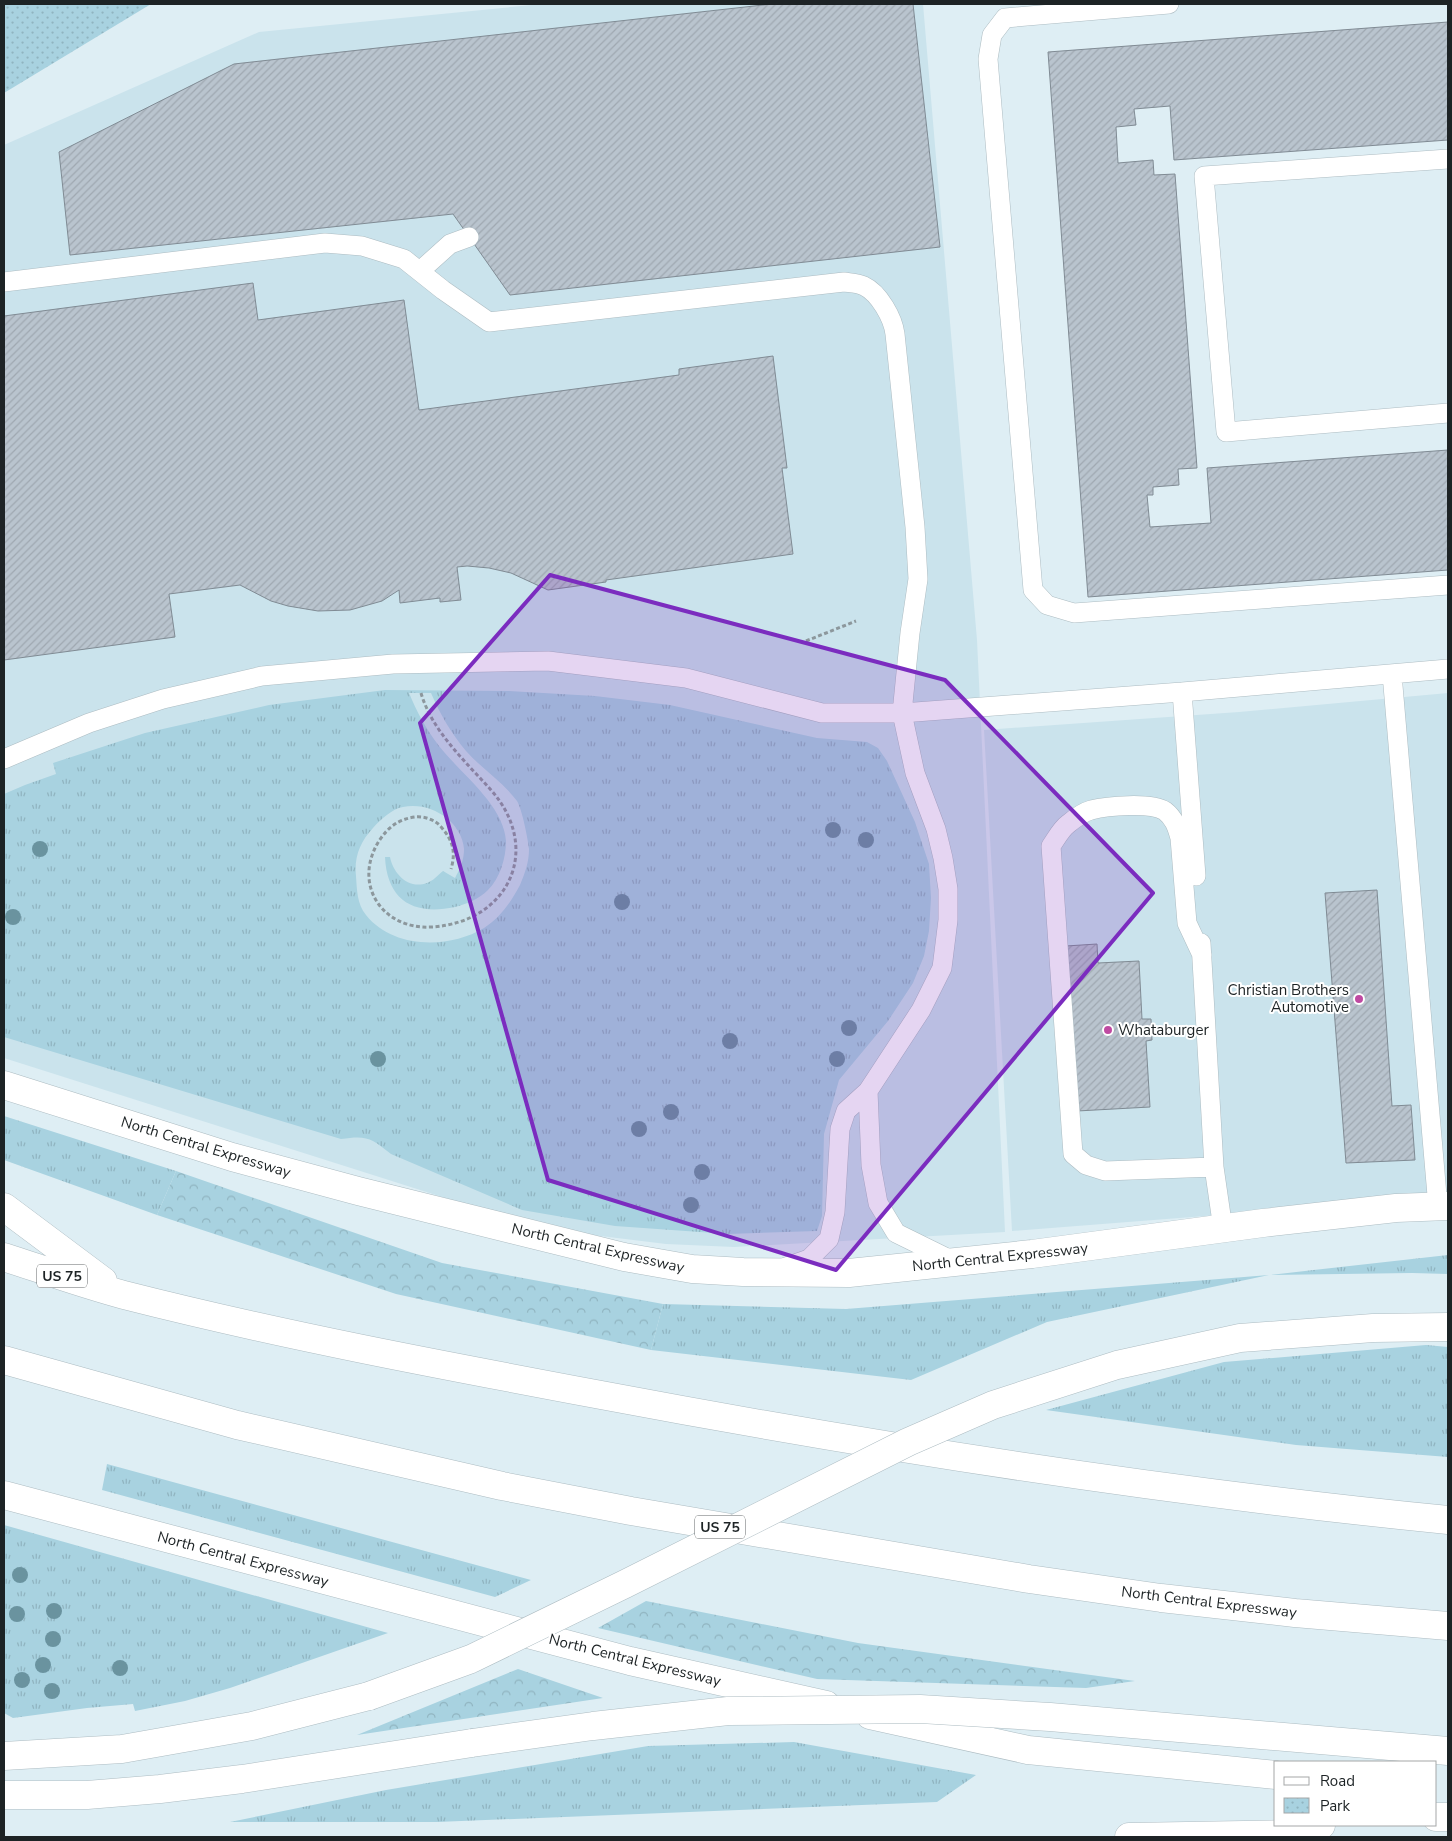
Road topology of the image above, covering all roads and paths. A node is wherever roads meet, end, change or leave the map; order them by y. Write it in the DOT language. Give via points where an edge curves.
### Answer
graph roads {
  1 [pos="1169,4"];
  2 [pos="1448,159"];
  3 [pos="469,237"];
  4 [pos="420,271"];
  5 [pos="4,282"];
  6 [pos="1448,413"];
  7 [pos="1448,585"];
  8 [pos="856,620"];
  9 [pos="806,641"];
  10 [pos="412,664"];
  11 [pos="1448,668"];
  12 [pos="1392,674"];
  13 [pos="1182,692"];
  14 [pos="902,713"];
  15 [pos="4,759"];
  16 [pos="451,869"];
  17 [pos="1202,955"];
  18 [pos="4,1085"];
  19 [pos="868,1091"];
  20 [pos="1214,1167"];
  21 [pos="4,1207"];
  22 [pos="1443,1207"];
  23 [pos="1223,1228"];
  24 [pos="4,1257"];
  25 [pos="956,1262"];
  26 [pos="773,1272"];
  27 [pos="120,1294"];
  28 [pos="1448,1327"];
  29 [pos="4,1360"];
  30 [pos="4,1495"];
  31 [pos="1448,1520"];
  32 [pos="1448,1626"];
  33 [pos="1448,1751"];
  34 [pos="4,1756"];
  35 [pos="1274,1775"];
  36 [pos="4,1795"];
  37 [pos="1320,1826"];
  38 [pos="1129,1837"];
  1 -- 7 [label="lane" via="1005,18 992,35 988,59 1033,590 1047,606 1074,613"];
  2 -- 6 [label="lane" via="1204,176 1226,432"];
  3 -- 4 [label="lane" via="450,244"];
  4 -- 5 [label="lane" via="404,259 362,246 325,243"];
  4 -- 14 [label="lane" via="489,322 844,282 863,285 874,293 893,320 896,334 915,527 918,579"];
  8 -- 9 [label="path"];
  10 -- 14 [label="lane" via="548,661 686,678 822,713"];
  10 -- 15 [label="lane" via="262,676 172,697 89,723"];
  10 -- 16 [label="path" via="424,703 437,727 507,813 516,838 516,862 502,894 485,908 466,919 437,926 402,922 382,909 371,890 370,859 387,830 407,818 420,817 439,823 450,837 455,857"];
  11 -- 12 [label="lane"];
  12 -- 13 [label="lane"];
  12 -- 22 [label="lane"];
  13 -- 14 [label="lane"];
  13 -- 17 [label="lane"];
  14 -- 19 [label="lane" via="915,773 943,858 948,920 942,968 921,1010"];
  17 -- 20 [label="lane"];
  17 -- 20 [label="lane" via="1187,924 1180,838 1170,816 1155,807 1121,806 1090,811 1066,825 1051,846 1073,1154 1086,1165 1105,1171"];
  18 -- 26 [label="main road, North Central Expressway" via="232,1157 615,1255 692,1270"];
  19 -- 25 [label="lane" via="871,1165 878,1203 896,1233"];
  19 -- 26 [label="lane" via="846,1112 840,1129 835,1212 829,1239 809,1259"];
  20 -- 23 [label="lane"];
  21 -- 27 [label="main road"];
  22 -- 23 [label="main road, North Central Expressway" via="1396,1208"];
  23 -- 25 [label="main road, North Central Expressway"];
  24 -- 27 [label="main road, US 75"];
  25 -- 26 [label="main road, North Central Expressway" via="849,1272"];
  27 -- 31 [label="main road, US 75" via="263,1328 771,1427 1190,1491"];
  28 -- 34 [label="main road, bridge" via="1372,1328 1240,1338 1116,1365 993,1405 908,1442 471,1660 369,1696 252,1726 122,1748"];
  29 -- 32 [label="main road, North Central Expressway / US 75" via="237,1425 502,1486 631,1511 1161,1598"];
  30 -- 35 [label="main road, North Central Expressway" via="630,1661 1028,1750"];
  33 -- 36 [label="main road, bridge" via="920,1709 728,1711 593,1726 160,1790 87,1795"];
  37 -- 38 [label="main road" via="1300,1834"];
}
